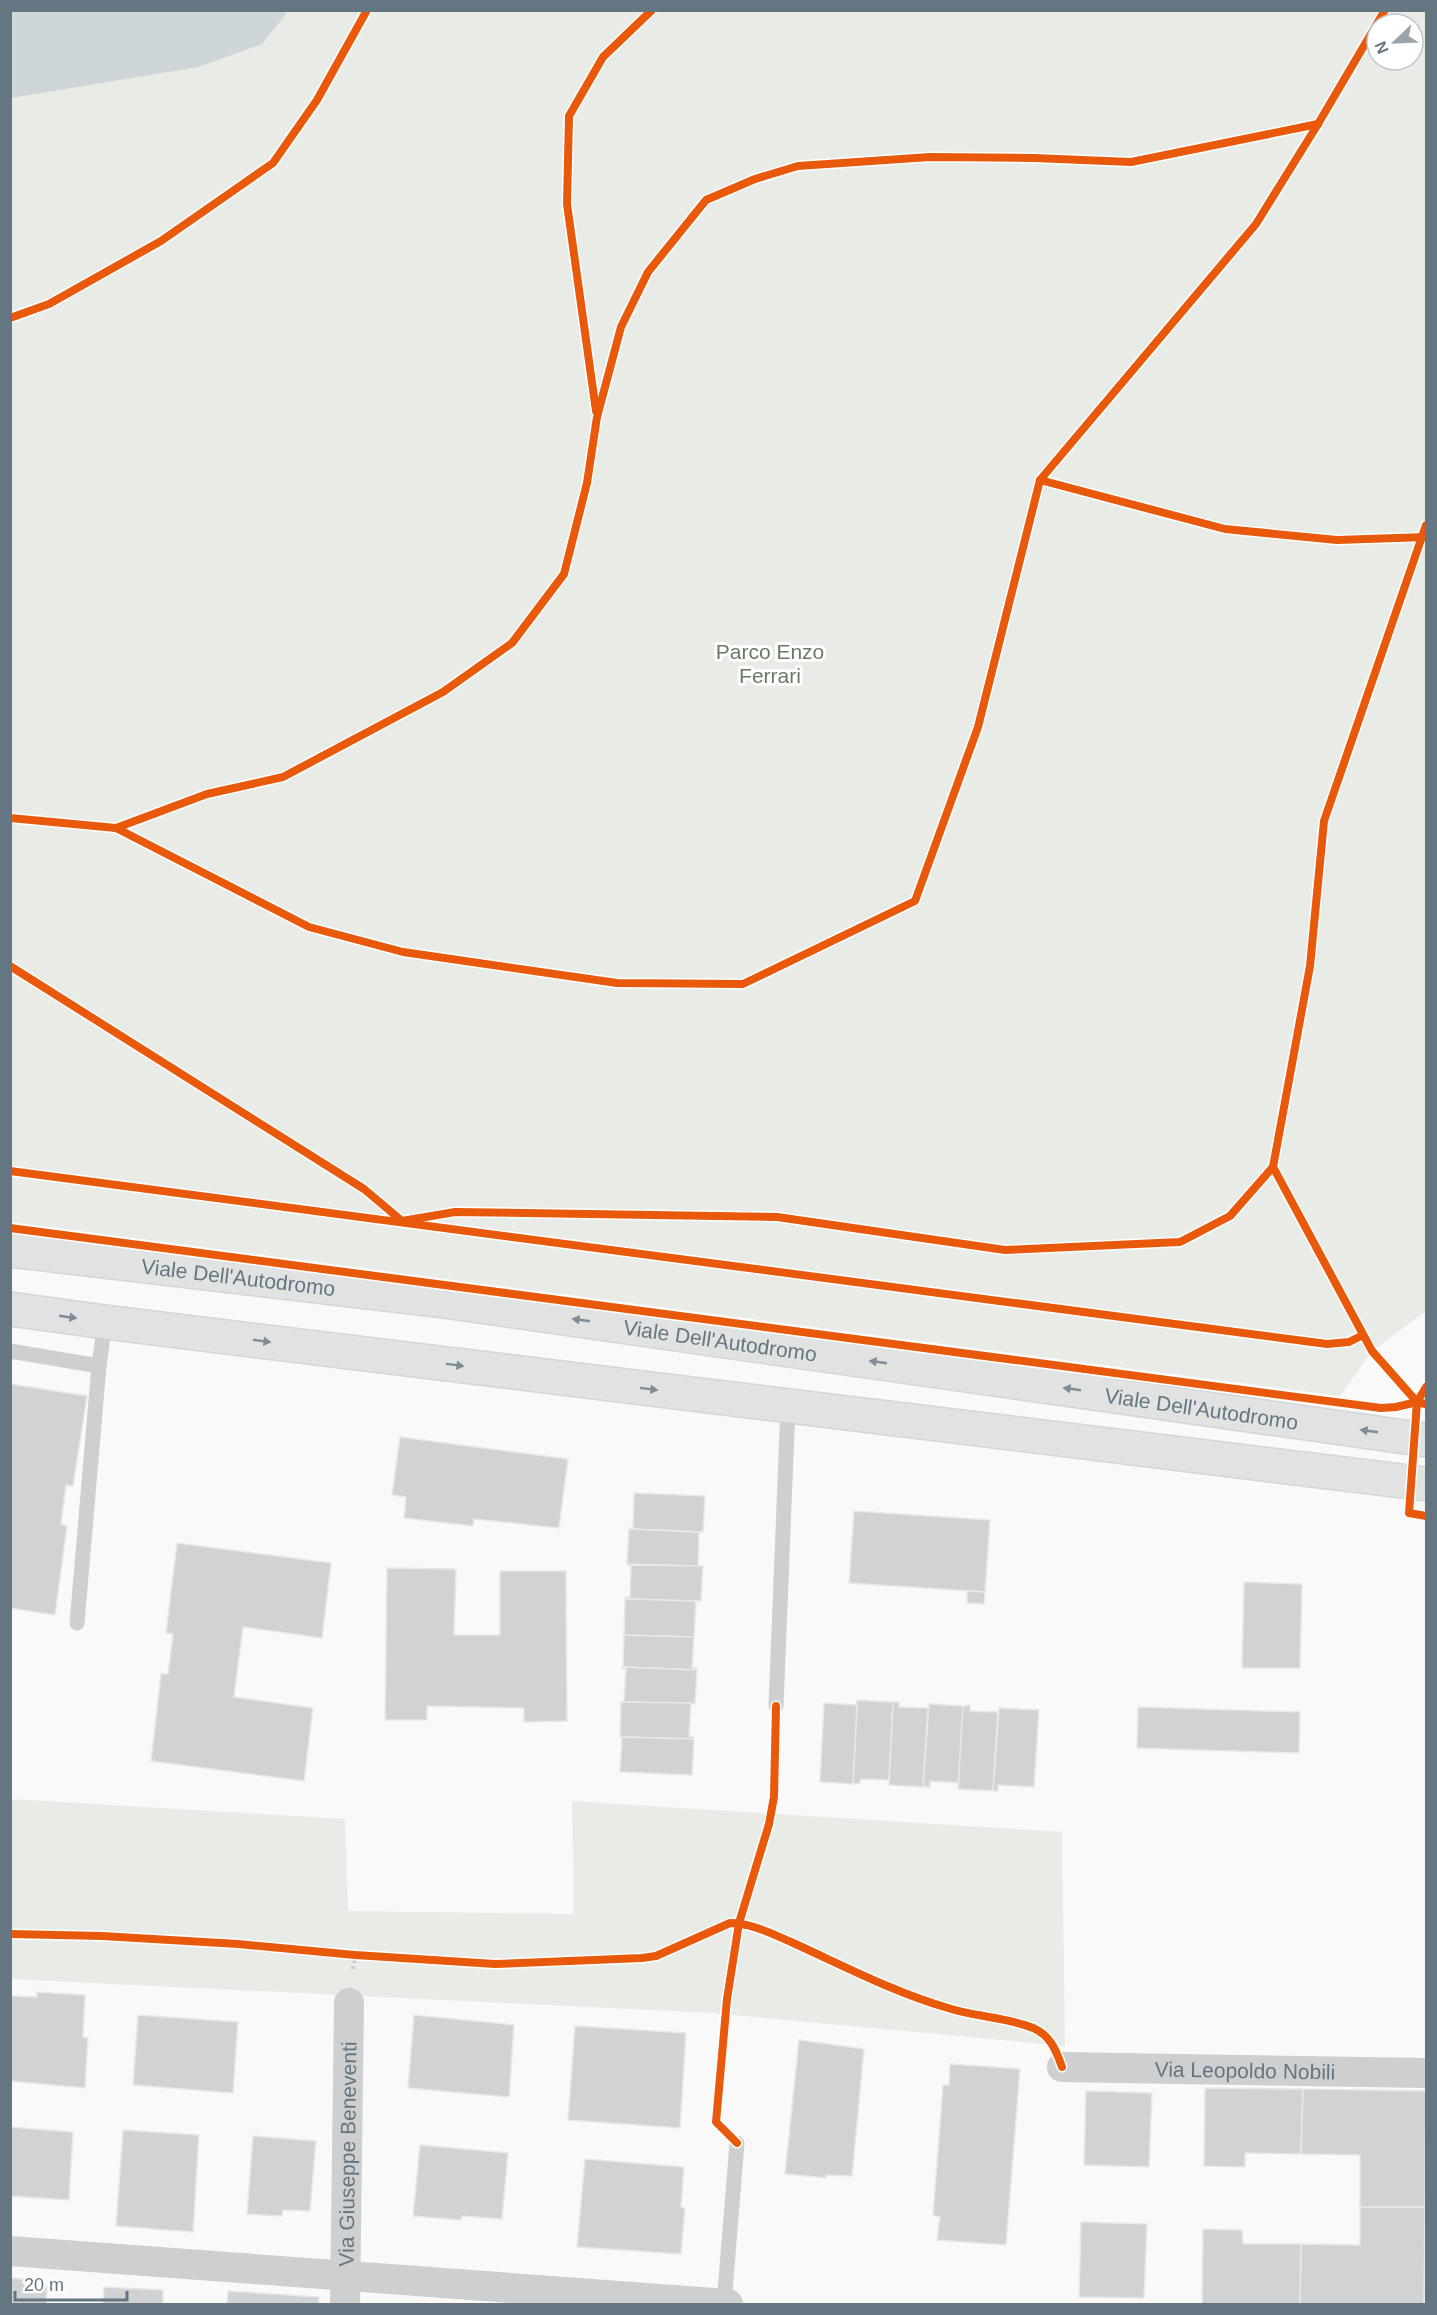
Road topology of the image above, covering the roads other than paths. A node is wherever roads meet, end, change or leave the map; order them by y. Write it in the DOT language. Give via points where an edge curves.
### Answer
graph roads {
  1 [pos="10,1250"];
  2 [pos="10,1309"];
  3 [pos="105,1322"];
  4 [pos="10,1350"];
  5 [pos="99,1366"];
  6 [pos="788,1406"];
  7 [pos="1426,1440"];
  8 [pos="1426,1484"];
  9 [pos="77,1623"];
  10 [pos="776,1706"];
  11 [pos="349,2003"];
  12 [pos="1062,2067"];
  13 [pos="1426,2073"];
  14 [pos="737,2143"];
  15 [pos="10,2251"];
  16 [pos="345,2290"];
  17 [pos="725,2304"];
  7 -- 1 [label="street, Viale Dell'Autodromo, one-way" via="437,1300"];
  2 -- 3 [label="street, one-way"];
  3 -- 5 [label="lane"];
  3 -- 6 [label="street, one-way"];
  4 -- 5 [label="lane"];
  5 -- 9 [label="lane"];
  6 -- 8 [label="street"];
  6 -- 10 [label="lane"];
  11 -- 16 [label="street, Via Giuseppe Beneventi"];
  12 -- 13 [label="street, Via Leopoldo Nobili"];
  14 -- 17 [label="lane"];
  15 -- 16 [label="street"];
  16 -- 17 [label="street"];
}
